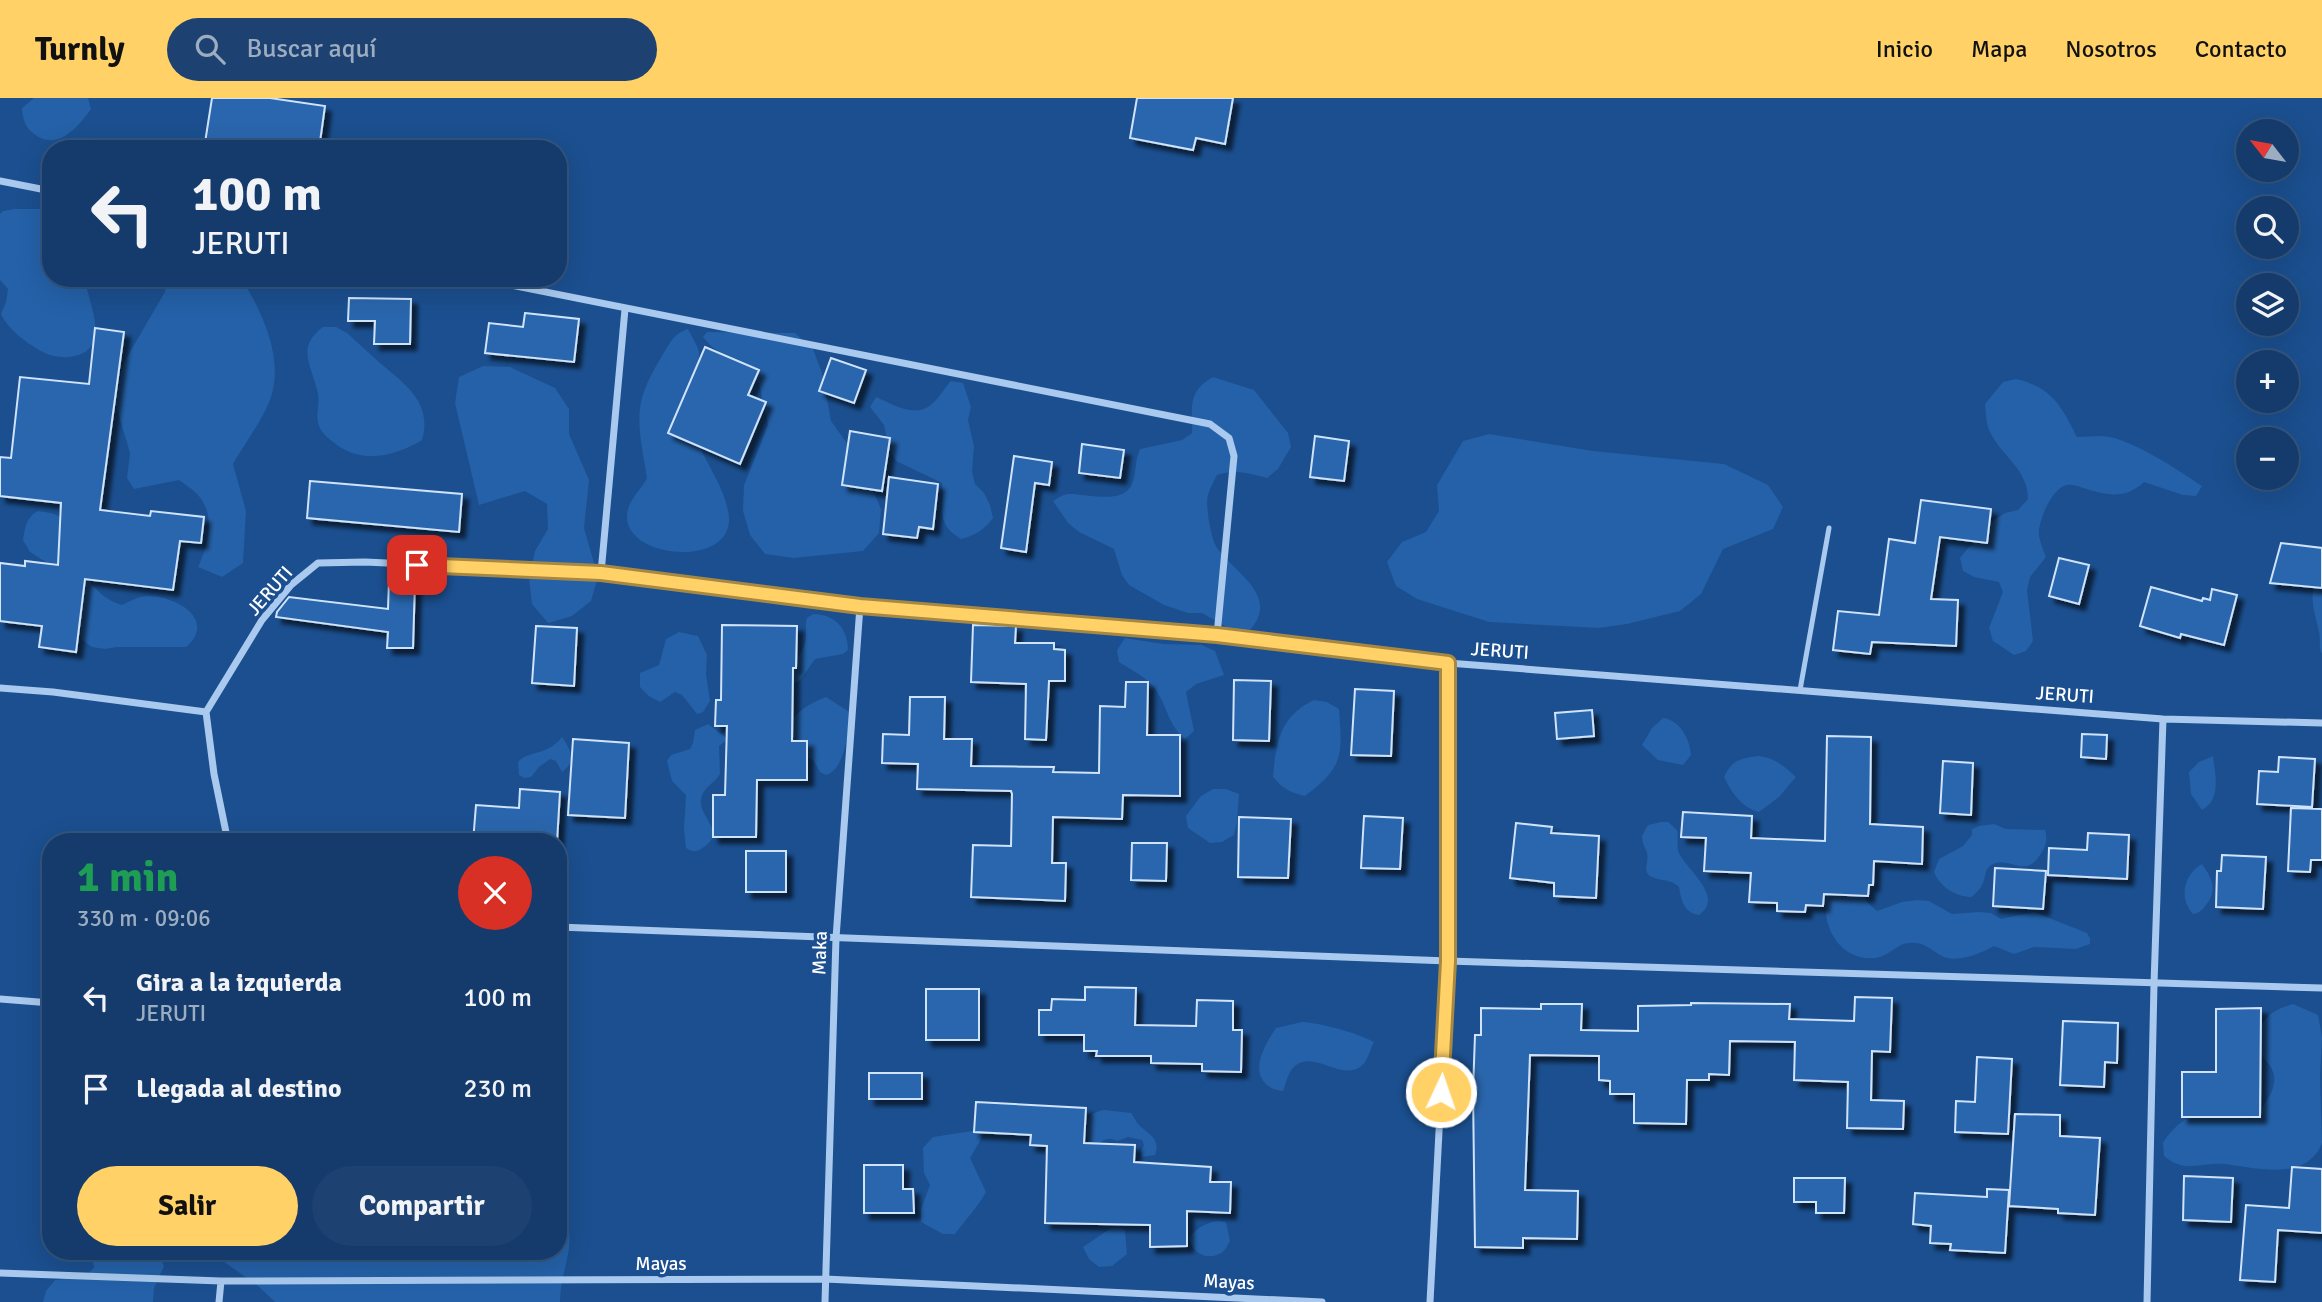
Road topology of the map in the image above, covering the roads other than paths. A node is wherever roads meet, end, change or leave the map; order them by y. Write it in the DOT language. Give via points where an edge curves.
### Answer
graph roads {
  1 [pos="0,181"];
  2 [pos="42,189"];
  3 [pos="519,287"];
  4 [pos="625,309"];
  5 [pos="1829,528"];
  6 [pos="601,573"];
  7 [pos="860,606"];
  8 [pos="1217,635"];
  9 [pos="1448,663"];
  10 [pos="0,688"];
  11 [pos="1800,690"];
  12 [pos="206,712"];
  13 [pos="2163,719"];
  14 [pos="2322,723"];
  15 [pos="226,833"];
  16 [pos="567,927"];
  17 [pos="835,938"];
  18 [pos="1448,961"];
  19 [pos="2154,984"];
  20 [pos="2322,988"];
  21 [pos="0,999"];
  22 [pos="42,1002"];
  23 [pos="0,1273"];
  24 [pos="825,1279"];
  25 [pos="221,1281"];
  26 [pos="219,1302"];
  27 [pos="825,1302"];
  28 [pos="1322,1302"];
  29 [pos="1430,1302"];
  30 [pos="2147,1302"];
  1 -- 2 [label="street"];
  3 -- 4 [label="street"];
  4 -- 6 [label="street"];
  4 -- 8 [label="street" via="1210,424 1229,438 1234,456"];
  5 -- 11 [label="lane"];
  6 -- 7 [label="street, JERUTI"];
  6 -- 12 [label="street, JERUTI" via="318,564 291,586 262,620"];
  7 -- 8 [label="street, JERUTI"];
  7 -- 17 [label="street, Maka"];
  8 -- 9 [label="street, JERUTI"];
  9 -- 11 [label="street, JERUTI"];
  9 -- 18 [label="street"];
  10 -- 12 [label="street"];
  11 -- 13 [label="street, JERUTI"];
  12 -- 15 [label="street"];
  13 -- 14 [label="street, JERUTI"];
  13 -- 19 [label="street"];
  16 -- 17 [label="street"];
  17 -- 18 [label="street"];
  17 -- 24 [label="street, Maka"];
  18 -- 19 [label="street"];
  18 -- 29 [label="street"];
  19 -- 20 [label="street"];
  19 -- 30 [label="street"];
  21 -- 22 [label="street"];
  23 -- 25 [label="street, Mayas"];
  24 -- 25 [label="street, Mayas"];
  24 -- 27 [label="street, Maka"];
  24 -- 28 [label="street, Mayas"];
  25 -- 26 [label="street"];
}
